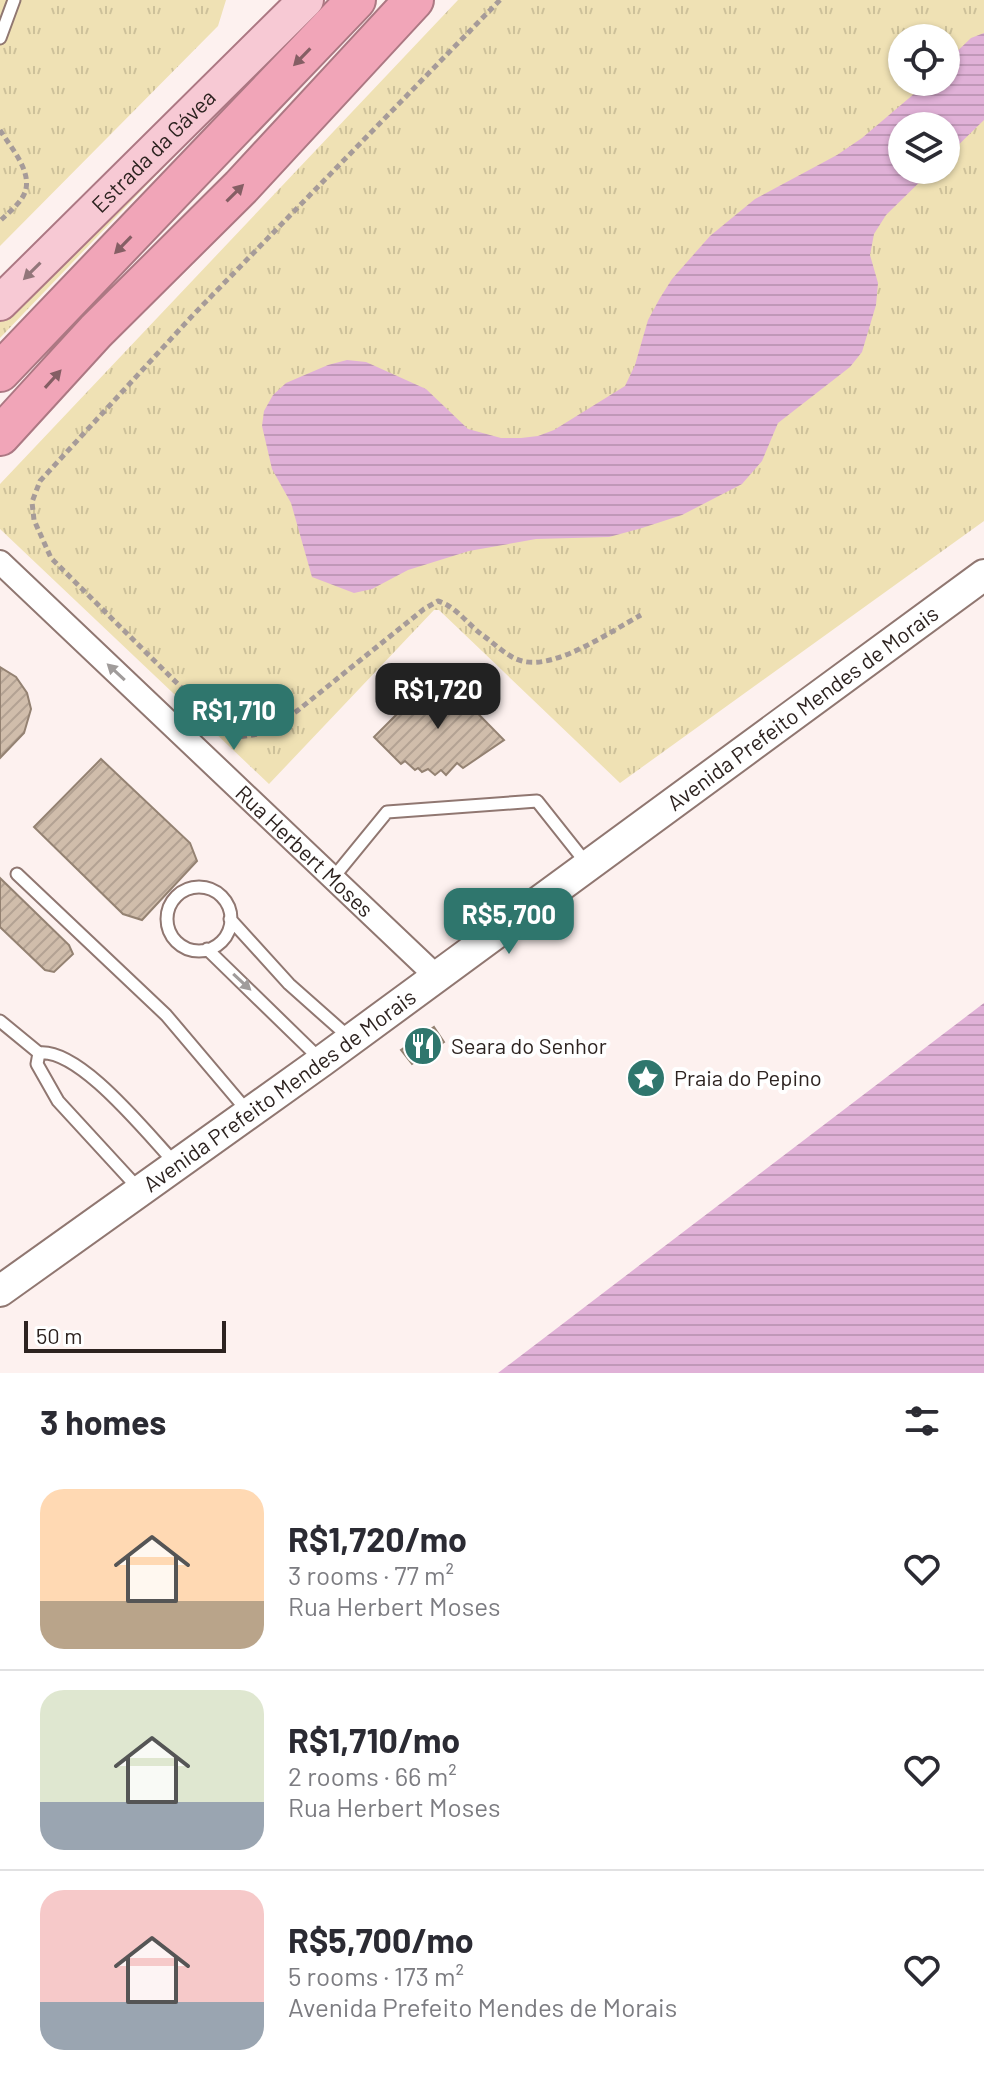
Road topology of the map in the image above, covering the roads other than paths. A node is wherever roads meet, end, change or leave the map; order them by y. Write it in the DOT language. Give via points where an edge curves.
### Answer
graph roads {
  1 [pos="14,0"];
  2 [pos="306,0"];
  3 [pos="356,0"];
  4 [pos="414,0"];
  5 [pos="0,38"];
  6 [pos="0,303"];
  7 [pos="0,372"];
  8 [pos="0,436"];
  9 [pos="0,562"];
  10 [pos="984,575"];
  11 [pos="587,865"];
  12 [pos="17,874"];
  13 [pos="333,878"];
  14 [pos="230,919"];
  15 [pos="207,949"];
  16 [pos="436,976"];
  17 [pos="0,1021"];
  18 [pos="351,1040"];
  19 [pos="39,1053"];
  20 [pos="322,1061"];
  21 [pos="249,1114"];
  22 [pos="177,1166"];
  23 [pos="141,1192"];
  24 [pos="0,1291"];
  1 -- 5 [label="lane"];
  2 -- 6 [label="main road, Estrada da Gávea, one-way"];
  3 -- 7 [label="highway, one-way"];
  8 -- 4 [label="highway, one-way"];
  13 -- 9 [label="street, Rua Herbert Moses, one-way"];
  10 -- 11 [label="street, Avenida Prefeito Mendes de Morais"];
  11 -- 13 [label="lane" via="537,801 387,812"];
  11 -- 16 [label="street, Avenida Prefeito Mendes de Morais"];
  12 -- 21 [label="lane" via="166,1015"];
  13 -- 16 [label="street, Rua Herbert Moses"];
  14 -- 15 [label="lane" via="226,935"];
  14 -- 15 [label="lane" via="227,904 211,890 190,888 173,900 167,919 174,938 190,950"];
  14 -- 18 [label="lane" via="289,984"];
  15 -- 20 [label="lane, one-way"];
  16 -- 18 [label="street, Avenida Prefeito Mendes de Morais"];
  17 -- 19 [label="lane"];
  18 -- 20 [label="street, Avenida Prefeito Mendes de Morais"];
  19 -- 22 [label="lane" via="48,1052 92,1075"];
  19 -- 23 [label="lane" via="37,1064 58,1101"];
  20 -- 21 [label="street, Avenida Prefeito Mendes de Morais"];
  21 -- 22 [label="street, Avenida Prefeito Mendes de Morais"];
  22 -- 23 [label="street, Avenida Prefeito Mendes de Morais"];
  23 -- 24 [label="street, Avenida Prefeito Mendes de Morais"];
}
